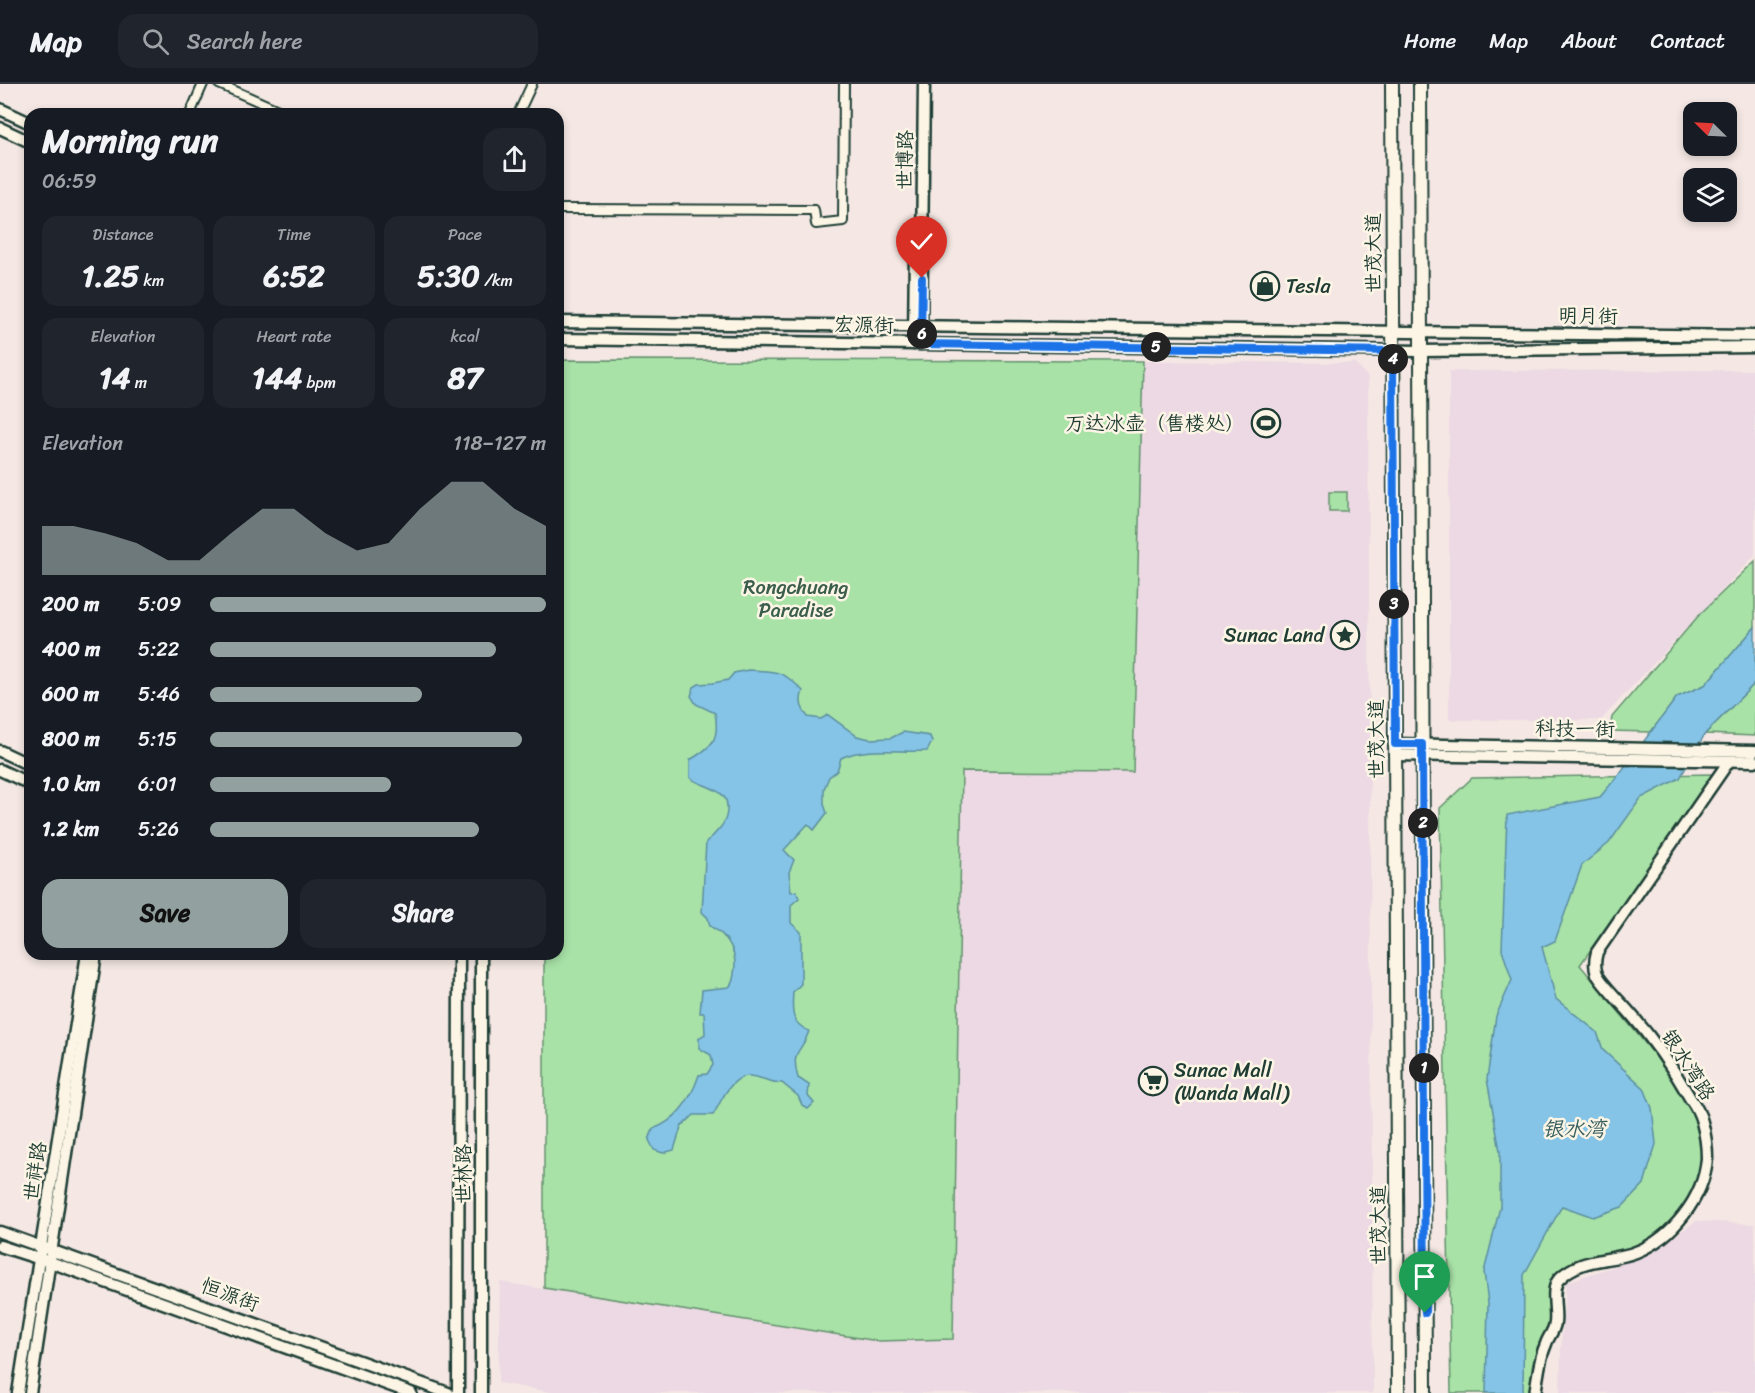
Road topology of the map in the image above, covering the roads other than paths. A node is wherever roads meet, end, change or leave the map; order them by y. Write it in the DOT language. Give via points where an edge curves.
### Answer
graph roads {
  1 [pos="203,84"];
  2 [pos="219,84"];
  3 [pos="532,84"];
  4 [pos="844,84"];
  5 [pos="917,84"];
  6 [pos="924,84"];
  7 [pos="1392,84"];
  8 [pos="1420,84"];
  9 [pos="193,108"];
  10 [pos="273,108"];
  11 [pos="521,108"];
  12 [pos="0,110"];
  13 [pos="24,120"];
  14 [pos="0,128"];
  15 [pos="24,139"];
  16 [pos="564,209"];
  17 [pos="564,322"];
  18 [pos="918,326"];
  19 [pos="1393,332"];
  20 [pos="1421,332"];
  21 [pos="1755,336"];
  22 [pos="564,339"];
  23 [pos="917,344"];
  24 [pos="1755,347"];
  25 [pos="1393,351"];
  26 [pos="1421,351"];
  27 [pos="1395,750"];
  28 [pos="1422,750"];
  29 [pos="0,751"];
  30 [pos="1755,751"];
  31 [pos="1727,758"];
  32 [pos="1755,761"];
  33 [pos="24,762"];
  34 [pos="0,770"];
  35 [pos="24,781"];
  36 [pos="86,960"];
  37 [pos="95,960"];
  38 [pos="459,960"];
  39 [pos="481,960"];
  40 [pos="0,1232"];
  41 [pos="0,1246"];
  42 [pos="41,1246"];
  43 [pos="52,1251"];
  44 [pos="45,1261"];
  45 [pos="18,1393"];
  46 [pos="30,1393"];
  47 [pos="411,1393"];
  48 [pos="448,1393"];
  49 [pos="458,1393"];
  50 [pos="481,1393"];
  51 [pos="1398,1393"];
  52 [pos="1425,1393"];
  53 [pos="1535,1393"];
  1 -- 9 [label="street"];
  2 -- 10 [label="street"];
  3 -- 11 [label="street"];
  4 -- 16 [label="street" via="843,221 816,224 814,210"];
  5 -- 18 [label="main road, 世博路"];
  6 -- 18 [label="main road, 世博路"];
  7 -- 19 [label="main road, 世茂大道"];
  8 -- 20 [label="main road"];
  12 -- 13 [label="main road"];
  14 -- 15 [label="main road"];
  17 -- 18 [label="main road, 宏源街"];
  18 -- 19 [label="main road, 宏源街"];
  18 -- 23 [label="main road, 世博路"];
  19 -- 20 [label="main road, 宏源街"];
  19 -- 25 [label="main road, 世茂大道"];
  20 -- 21 [label="main road, 明月街"];
  20 -- 26 [label="main road"];
  22 -- 23 [label="main road, 宏源街"];
  23 -- 25 [label="main road, 宏源街"];
  24 -- 26 [label="main road, 明月街"];
  25 -- 26 [label="main road, 宏源街"];
  25 -- 27 [label="main road, 世茂大道"];
  26 -- 28 [label="main road"];
  27 -- 28 [label="main road, 科技一街"];
  27 -- 51 [label="main road, 世茂大道"];
  28 -- 31 [label="main road, 科技一街"];
  28 -- 52 [label="main road"];
  29 -- 33 [label="main road"];
  30 -- 31 [label="main road, 科技一街"];
  31 -- 32 [label="main road, 科技一街"];
  31 -- 53 [label="main road, 银水湾路" via="1597,952 1594,963 1597,975 1680,1079 1702,1120 1707,1157 1704,1175 1683,1216 1650,1245 1635,1252 1592,1260 1560,1278 1555,1285 1555,1325 1545,1345"];
  34 -- 35 [label="main road"];
  36 -- 42 [label="main road, 世祥路"];
  37 -- 43 [label="main road, 世祥路"];
  38 -- 49 [label="main road, 世林路"];
  39 -- 50 [label="main road, 世林路"];
  40 -- 42 [label="main road, 恒源街"];
  41 -- 44 [label="main road, 恒源街"];
  42 -- 43 [label="main road, 恒源街"];
  42 -- 44 [label="main road, 世祥路"];
  43 -- 44 [label="main road, 世祥路"];
  43 -- 48 [label="main road, 恒源街"];
  44 -- 45 [label="main road, 世祥路"];
  44 -- 46 [label="main road, 世祥路"];
  44 -- 47 [label="main road, 恒源街"];
}
